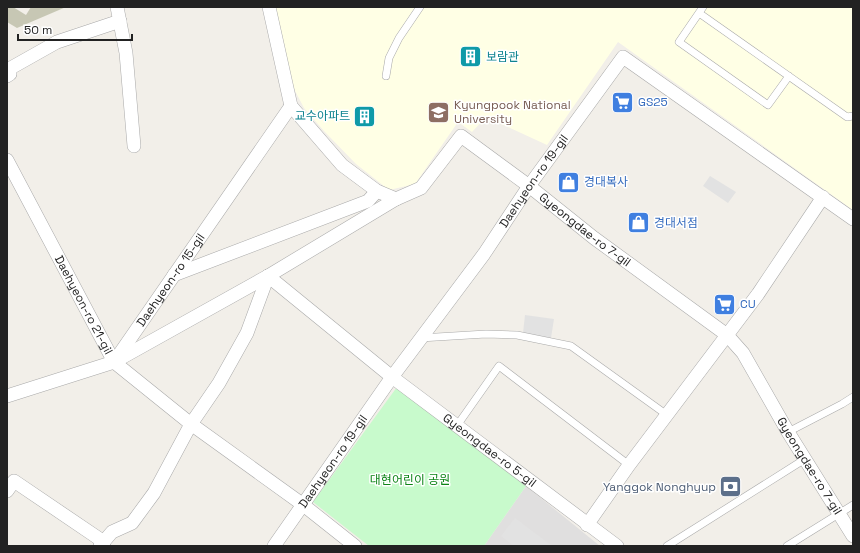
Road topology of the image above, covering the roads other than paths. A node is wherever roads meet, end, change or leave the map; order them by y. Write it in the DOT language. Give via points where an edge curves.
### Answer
graph roads {
  1 [pos="117,7"];
  2 [pos="269,7"];
  3 [pos="420,7"];
  4 [pos="701,10"];
  5 [pos="120,21"];
  6 [pos="7,76"];
  7 [pos="386,76"];
  8 [pos="789,76"];
  9 [pos="291,106"];
  10 [pos="853,116"];
  11 [pos="134,146"];
  12 [pos="7,160"];
  13 [pos="529,186"];
  14 [pos="377,191"];
  15 [pos="823,197"];
  16 [pos="396,199"];
  17 [pos="853,219"];
  18 [pos="174,275"];
  19 [pos="268,276"];
  20 [pos="727,335"];
  21 [pos="420,338"];
  22 [pos="114,362"];
  23 [pos="392,377"];
  24 [pos="7,396"];
  25 [pos="853,397"];
  26 [pos="667,415"];
  27 [pos="191,424"];
  28 [pos="456,427"];
  29 [pos="788,432"];
  30 [pos="805,458"];
  31 [pos="630,465"];
  32 [pos="7,491"];
  33 [pos="302,504"];
  34 [pos="853,505"];
  35 [pos="838,514"];
  36 [pos="588,525"];
  37 [pos="853,536"];
  38 [pos="102,544"];
  39 [pos="274,546"];
  40 [pos="355,546"];
  41 [pos="617,546"];
  42 [pos="667,546"];
  43 [pos="787,546"];
  1 -- 5 [label="street"];
  2 -- 9 [label="street"];
  3 -- 7 [label="lane" via="389,58"];
  4 -- 8 [label="lane"];
  4 -- 8 [label="lane" via="679,42 768,105"];
  5 -- 6 [label="street" via="57,42 9,69 10,74"];
  5 -- 11 [label="street" via="126,53"];
  8 -- 10 [label="lane" via="847,117"];
  9 -- 14 [label="street" via="342,165"];
  9 -- 18 [label="street, Daehyeon-ro 15-gil"];
  12 -- 22 [label="street, Daehyeon-ro 21-gil"];
  13 -- 15 [label="street, Daehyeon-ro 19-gil" via="623,57"];
  13 -- 16 [label="street, Gyeongdae-ro 7-gil" via="461,136 421,188"];
  13 -- 20 [label="street, Gyeongdae-ro 7-gil" via="594,238"];
  13 -- 21 [label="street, Daehyeon-ro 19-gil" via="484,254"];
  14 -- 16 [label="street"];
  14 -- 18 [label="street" via="368,201"];
  15 -- 17 [label="street, Daehyeon-ro 19-gil"];
  15 -- 20 [label="street" via="758,294"];
  16 -- 19 [label="street, Gyeongdae-ro 7-gil"];
  18 -- 22 [label="street, Daehyeon-ro 15-gil"];
  19 -- 22 [label="street, Gyeongdae-ro 7-gil"];
  19 -- 23 [label="street"];
  19 -- 27 [label="street" via="247,333 219,383"];
  20 -- 26 [label="street"];
  20 -- 29 [label="street, Gyeongdae-ro 7-gil" via="743,353"];
  21 -- 23 [label="street, Daehyeon-ro 19-gil"];
  21 -- 26 [label="lane" via="517,335 570,346"];
  22 -- 24 [label="street"];
  22 -- 27 [label="street, Daehyeon-ro 21-gil"];
  23 -- 28 [label="street, Gyeongdae-ro 5-gil"];
  23 -- 33 [label="street, Daehyeon-ro 19-gil"];
  25 -- 29 [label="lane"];
  26 -- 31 [label="street"];
  27 -- 33 [label="street, Daehyeon-ro 21-gil"];
  27 -- 38 [label="street" via="154,493 132,523 112,532"];
  28 -- 31 [label="lane" via="499,366"];
  28 -- 36 [label="street, Gyeongdae-ro 5-gil"];
  29 -- 30 [label="street, Gyeongdae-ro 7-gil"];
  30 -- 35 [label="street, Gyeongdae-ro 7-gil"];
  30 -- 42 [label="lane"];
  31 -- 36 [label="street"];
  32 -- 38 [label="street" via="14,481"];
  33 -- 39 [label="street, Daehyeon-ro 19-gil"];
  33 -- 40 [label="street, Daehyeon-ro 21-gil"];
  34 -- 35 [label="lane"];
  35 -- 37 [label="street, Gyeongdae-ro 7-gil"];
  35 -- 43 [label="lane"];
  36 -- 41 [label="street, Gyeongdae-ro 5-gil"];
}
